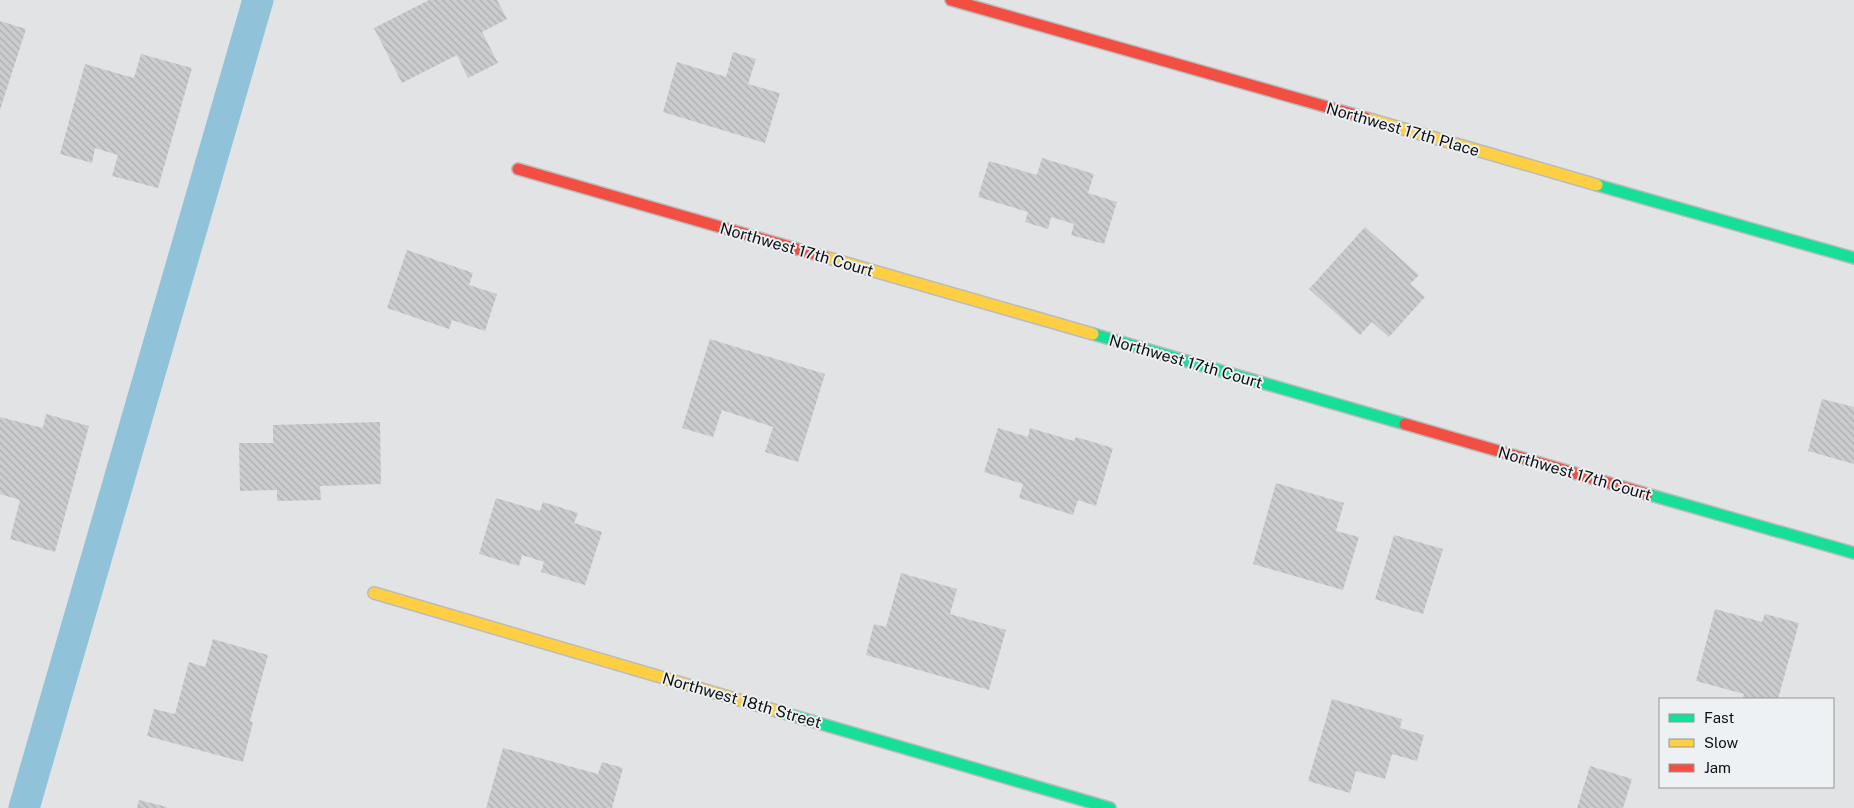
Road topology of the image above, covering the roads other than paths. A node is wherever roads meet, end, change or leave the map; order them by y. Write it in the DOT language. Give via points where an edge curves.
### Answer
graph roads {
  1 [pos="951,0"];
  2 [pos="518,169"];
  3 [pos="1854,258"];
  4 [pos="1854,553"];
  5 [pos="374,593"];
  6 [pos="1110,808"];
  1 -- 3 [label="street, Northwest 17th Place"];
  2 -- 4 [label="street, Northwest 17th Court"];
  5 -- 6 [label="street, Northwest 18th Street"];
}
